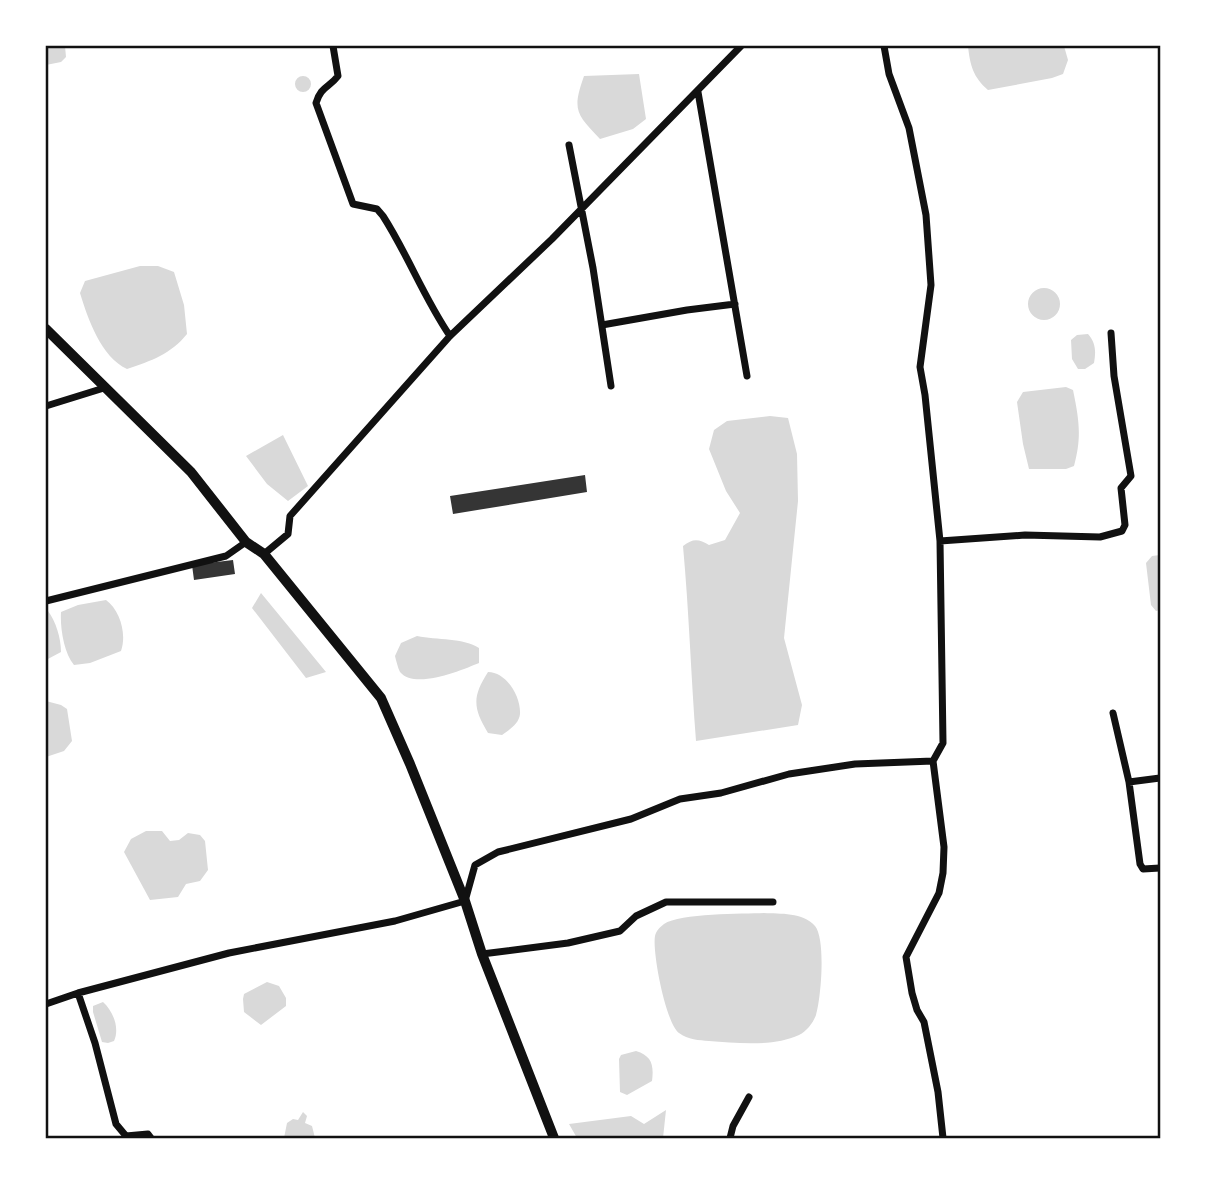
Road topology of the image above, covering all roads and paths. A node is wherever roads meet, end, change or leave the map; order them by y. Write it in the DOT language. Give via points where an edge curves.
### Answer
graph roads {
  1 [pos="333,46"];
  2 [pos="741,46"];
  3 [pos="884,46"];
  4 [pos="698,92"];
  5 [pos="569,145"];
  6 [pos="580,210"];
  7 [pos="736,304"];
  8 [pos="602,325"];
  9 [pos="46,329"];
  10 [pos="1111,333"];
  11 [pos="450,336"];
  12 [pos="747,376"];
  13 [pos="611,386"];
  14 [pos="104,388"];
  15 [pos="46,406"];
  16 [pos="940,541"];
  17 [pos="246,542"];
  18 [pos="264,554"];
  19 [pos="46,601"];
  20 [pos="1113,713"];
  21 [pos="933,761"];
  22 [pos="1160,778"];
  23 [pos="1129,782"];
  24 [pos="1160,869"];
  25 [pos="465,901"];
  26 [pos="773,902"];
  27 [pos="482,954"];
  28 [pos="78,993"];
  29 [pos="46,1004"];
  30 [pos="749,1097"];
  31 [pos="151,1139"];
  32 [pos="554,1139"];
  33 [pos="730,1139"];
  34 [pos="943,1139"];
  1 -- 11 [label="street" via="338,76 324,86 316,103 353,204 377,209 383,216"];
  2 -- 4 [label="street"];
  3 -- 16 [label="street" via="909,128 926,215 931,285 920,368"];
  4 -- 6 [label="street"];
  4 -- 7 [label="street"];
  5 -- 6 [label="street"];
  6 -- 8 [label="street"];
  6 -- 11 [label="street"];
  7 -- 8 [label="street"];
  7 -- 12 [label="street"];
  8 -- 13 [label="street"];
  9 -- 14 [label="highway"];
  10 -- 16 [label="street" via="1132,476 1121,488 1122,531 1100,537 1025,535"];
  11 -- 18 [label="street" via="298,506 290,516 288,534"];
  14 -- 15 [label="street"];
  14 -- 17 [label="highway" via="191,472"];
  16 -- 21 [label="street" via="943,743"];
  17 -- 18 [label="highway"];
  17 -- 19 [label="street" via="226,556"];
  18 -- 25 [label="highway" via="381,698"];
  20 -- 23 [label="street"];
  21 -- 25 [label="street" via="855,764 789,774 722,793 680,799 631,820 498,852 475,865"];
  21 -- 34 [label="street" via="943,873 939,893 906,957 912,993 924,1022"];
  22 -- 23 [label="street"];
  23 -- 24 [label="street" via="1140,864 1143,869"];
  25 -- 27 [label="highway"];
  25 -- 28 [label="street" via="395,921 229,953"];
  26 -- 27 [label="street" via="666,902 636,916 620,931"];
  27 -- 32 [label="highway"];
  28 -- 29 [label="street"];
  28 -- 31 [label="street" via="116,1124 125,1136 148,1134"];
  30 -- 33 [label="street"];
}
